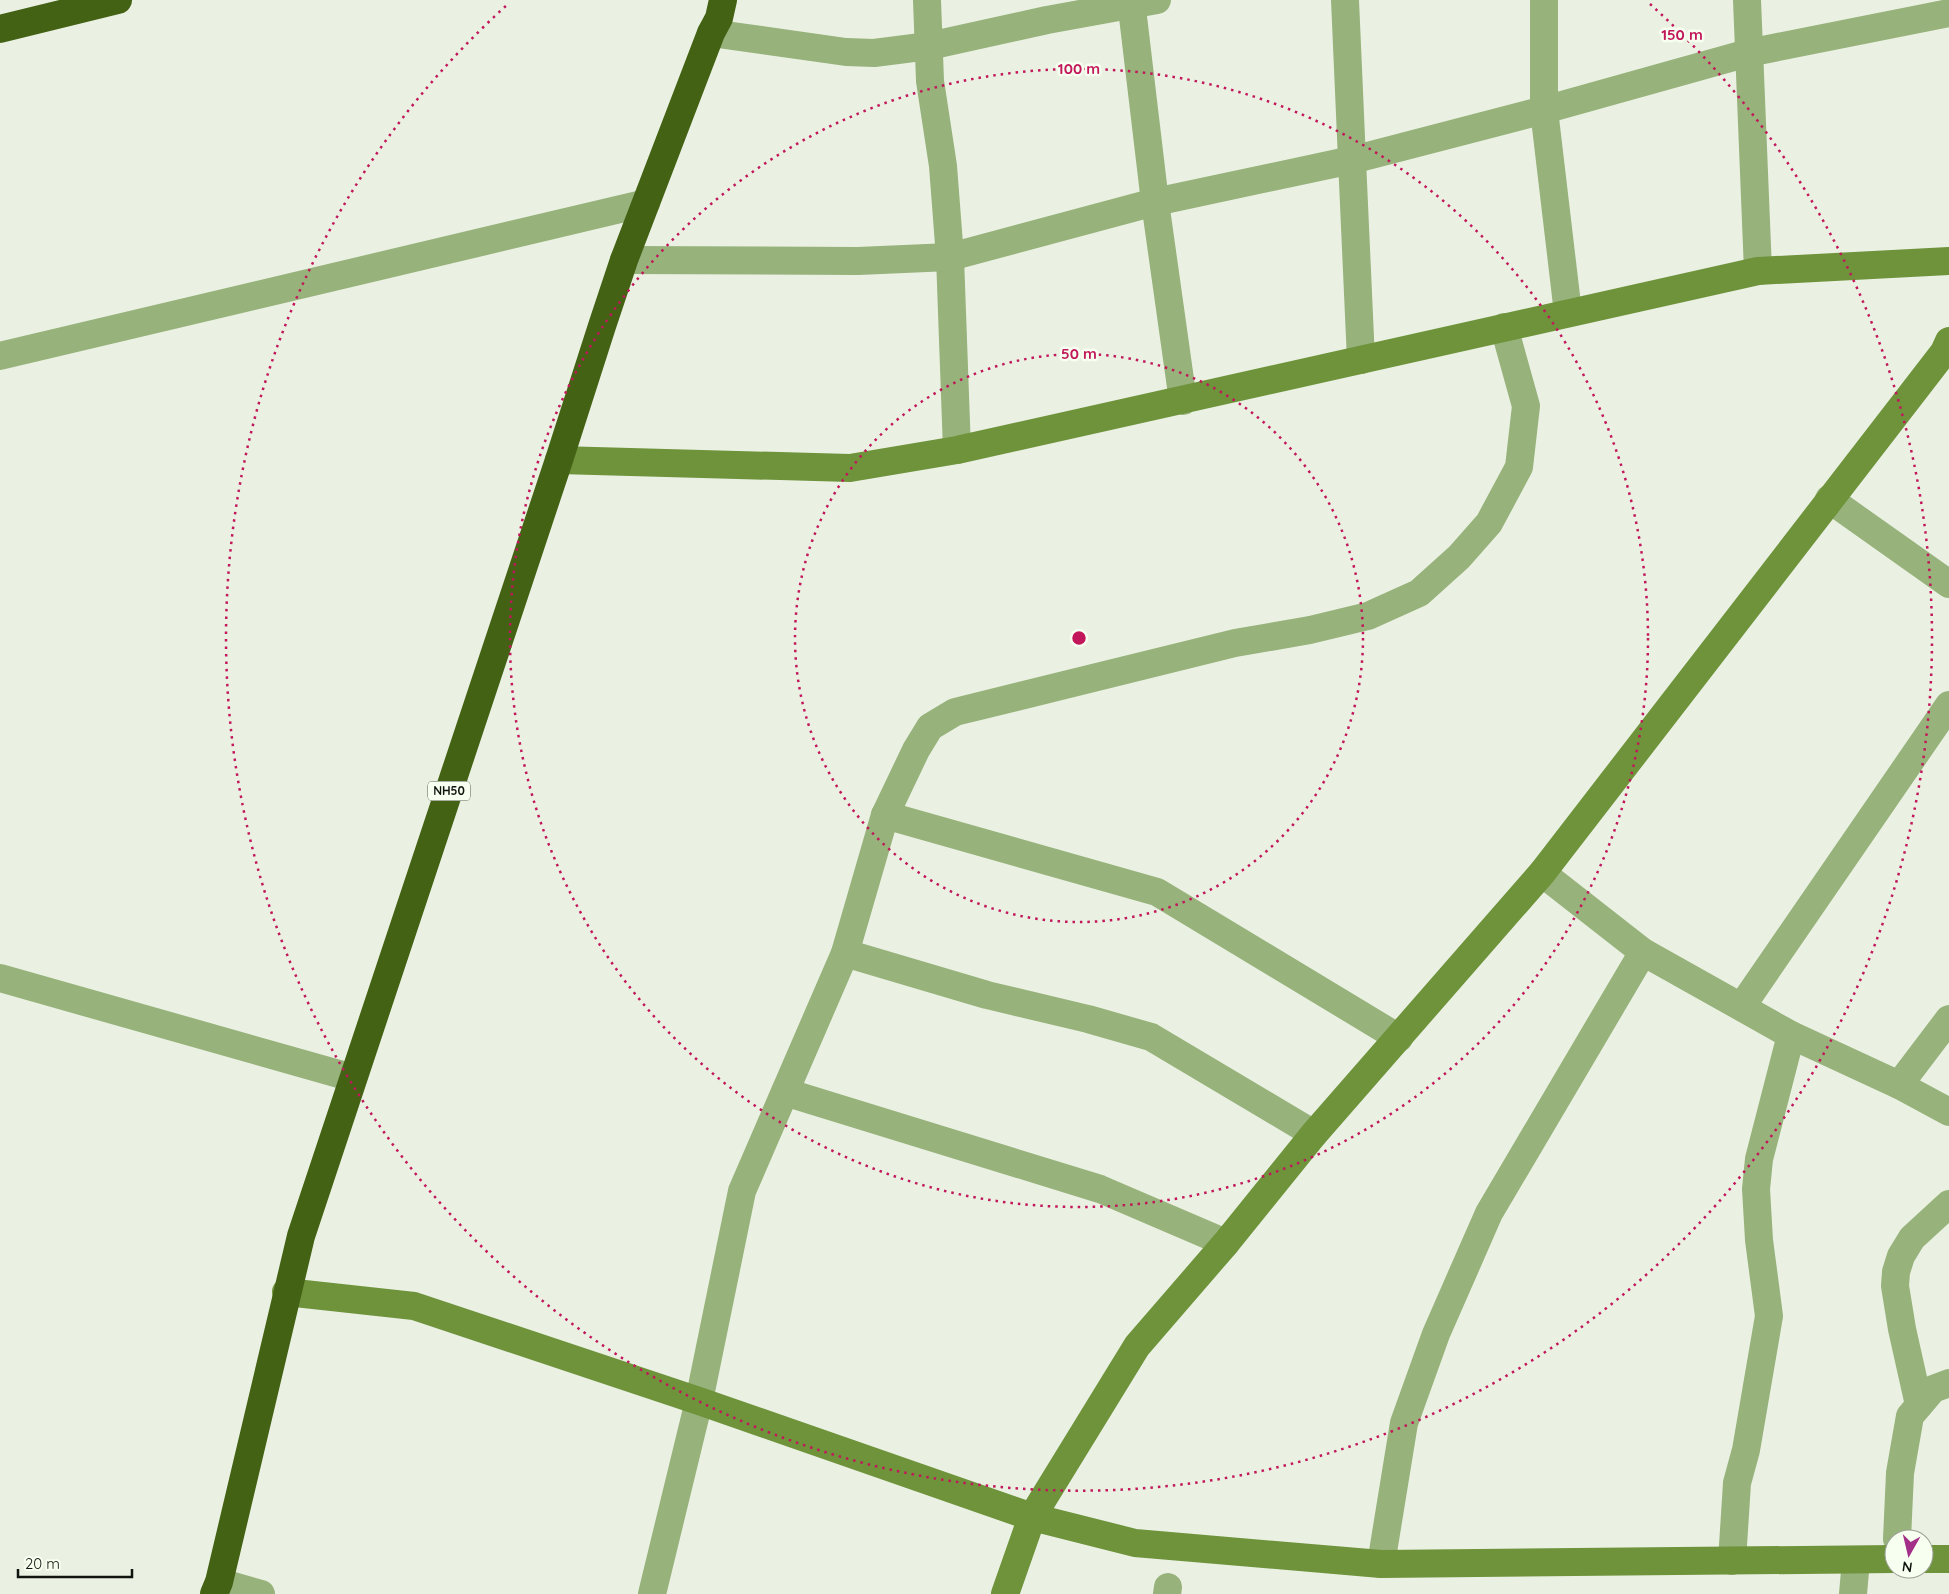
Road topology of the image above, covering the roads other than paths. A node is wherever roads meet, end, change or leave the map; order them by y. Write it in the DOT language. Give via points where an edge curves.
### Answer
graph roads {
  1 [pos="118,0"];
  2 [pos="723,0"];
  3 [pos="927,0"];
  4 [pos="1157,0"];
  5 [pos="1345,0"];
  6 [pos="1544,0"];
  7 [pos="1747,0"];
  8 [pos="1131,3"];
  9 [pos="1949,13"];
  10 [pos="0,29"];
  11 [pos="711,33"];
  12 [pos="929,46"];
  13 [pos="1748,53"];
  14 [pos="1544,110"];
  15 [pos="1352,160"];
  16 [pos="1155,202"];
  17 [pos="646,203"];
  18 [pos="950,257"];
  19 [pos="624,260"];
  20 [pos="1949,261"];
  21 [pos="1758,271"];
  22 [pos="1568,313"];
  23 [pos="1504,327"];
  24 [pos="1947,350"];
  25 [pos="0,356"];
  26 [pos="1361,360"];
  27 [pos="1183,401"];
  28 [pos="957,450"];
  29 [pos="559,460"];
  30 [pos="1829,499"];
  31 [pos="1949,584"];
  32 [pos="1949,705"];
  33 [pos="885,815"];
  34 [pos="1542,873"];
  35 [pos="1643,952"];
  36 [pos="845,953"];
  37 [pos="0,978"];
  38 [pos="1742,1006"];
  39 [pos="1949,1019"];
  40 [pos="1791,1035"];
  41 [pos="1399,1038"];
  42 [pos="353,1078"];
  43 [pos="1900,1085"];
  44 [pos="784,1092"];
  45 [pos="1949,1112"];
  46 [pos="1314,1134"];
  47 [pos="1949,1204"];
  48 [pos="1226,1243"];
  49 [pos="286,1292"];
  50 [pos="1949,1383"];
  51 [pos="699,1401"];
  52 [pos="1919,1406"];
  53 [pos="1032,1517"];
  54 [pos="1897,1529"];
  55 [pos="1949,1558"];
  56 [pos="1884,1559"];
  57 [pos="1934,1559"];
  58 [pos="1856,1560"];
  59 [pos="1732,1561"];
  60 [pos="1381,1564"];
  61 [pos="216,1588"];
  62 [pos="261,1594"];
  63 [pos="652,1594"];
  64 [pos="1005,1594"];
  65 [pos="1853,1594"];
  1 -- 10 [label="highway"];
  2 -- 11 [label="highway, NH50"];
  3 -- 12 [label="street"];
  4 -- 8 [label="street"];
  5 -- 15 [label="street"];
  6 -- 14 [label="street"];
  7 -- 13 [label="street"];
  8 -- 12 [label="street"];
  8 -- 16 [label="street"];
  9 -- 13 [label="street"];
  11 -- 12 [label="street" via="846,52 874,53"];
  11 -- 17 [label="highway, NH50"];
  12 -- 18 [label="street"];
  13 -- 14 [label="street"];
  13 -- 21 [label="street"];
  14 -- 15 [label="street"];
  14 -- 22 [label="street"];
  15 -- 16 [label="street"];
  15 -- 26 [label="street"];
  16 -- 18 [label="street"];
  16 -- 27 [label="street"];
  17 -- 19 [label="highway, NH50"];
  17 -- 25 [label="street"];
  18 -- 19 [label="street" via="858,261"];
  18 -- 28 [label="street"];
  19 -- 29 [label="highway, NH50"];
  20 -- 21 [label="street"];
  21 -- 22 [label="street"];
  22 -- 23 [label="street"];
  23 -- 26 [label="street"];
  23 -- 33 [label="street" via="1526,406 1519,467 1489,523 1459,557 1419,593 1368,616 1235,643 955,712 930,727"];
  24 -- 30 [label="street"];
  26 -- 27 [label="street"];
  27 -- 28 [label="street"];
  28 -- 29 [label="street" via="850,468"];
  29 -- 42 [label="highway, NH50"];
  30 -- 31 [label="street"];
  30 -- 34 [label="street"];
  32 -- 38 [label="street"];
  33 -- 36 [label="street"];
  33 -- 41 [label="street" via="1157,892"];
  34 -- 35 [label="street"];
  34 -- 41 [label="street"];
  35 -- 38 [label="street"];
  35 -- 60 [label="street" via="1489,1214 1436,1334 1404,1423"];
  36 -- 44 [label="street"];
  36 -- 46 [label="street" via="987,996 1151,1037"];
  37 -- 42 [label="street"];
  38 -- 40 [label="street"];
  39 -- 43 [label="street"];
  40 -- 43 [label="street"];
  40 -- 59 [label="street" via="1759,1159 1756,1189 1758,1223 1769,1316 1737,1484"];
  41 -- 46 [label="street"];
  42 -- 49 [label="highway, NH50"];
  43 -- 45 [label="street"];
  44 -- 48 [label="street" via="1100,1189"];
  44 -- 51 [label="street" via="742,1191"];
  46 -- 48 [label="street"];
  47 -- 52 [label="street" via="1912,1238 1896,1272 1902,1329"];
  48 -- 53 [label="street" via="1136,1346"];
  49 -- 51 [label="street" via="414,1306"];
  49 -- 61 [label="highway, NH50"];
  50 -- 52 [label="street" via="1933,1389"];
  51 -- 53 [label="street"];
  51 -- 63 [label="street"];
  52 -- 54 [label="street" via="1910,1416 1900,1473"];
  53 -- 60 [label="street" via="1135,1542"];
  53 -- 64 [label="street"];
  55 -- 57 [label="street"];
  56 -- 58 [label="street"];
  58 -- 59 [label="street"];
  58 -- 65 [label="street"];
  59 -- 60 [label="street"];
  61 -- 62 [label="street"];
}
